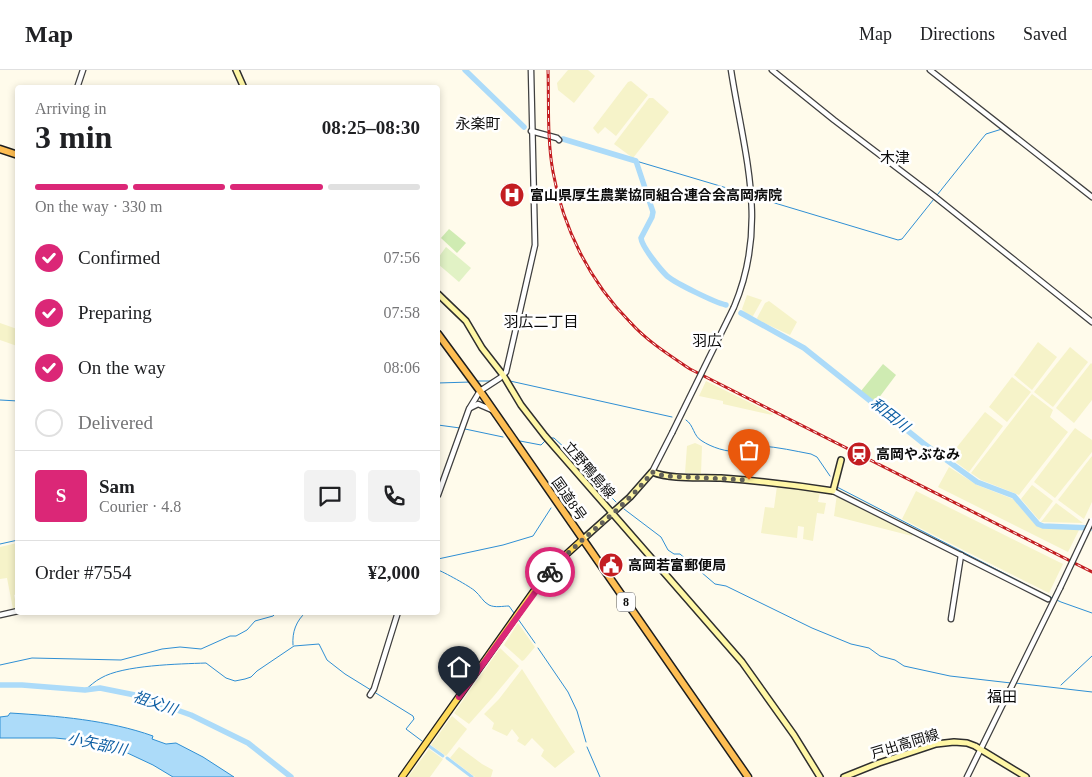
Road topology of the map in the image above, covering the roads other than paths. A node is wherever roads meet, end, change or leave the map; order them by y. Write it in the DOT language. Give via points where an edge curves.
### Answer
graph roads {
  1 [pos="83,70"];
  2 [pos="236,70"];
  3 [pos="531,70"];
  4 [pos="731,70"];
  5 [pos="772,70"];
  6 [pos="930,70"];
  7 [pos="78,85"];
  8 [pos="243,85"];
  9 [pos="531,131"];
  10 [pos="559,140"];
  11 [pos="0,149"];
  12 [pos="15,154"];
  13 [pos="1092,197"];
  14 [pos="440,296"];
  15 [pos="1092,322"];
  16 [pos="440,337"];
  17 [pos="503,375"];
  18 [pos="480,391"];
  19 [pos="469,409"];
  20 [pos="492,410"];
  21 [pos="841,460"];
  22 [pos="652,472"];
  23 [pos="440,489"];
  24 [pos="832,491"];
  25 [pos="612,513"];
  26 [pos="1092,520"];
  27 [pos="582,540"];
  28 [pos="961,555"];
  29 [pos="1048,599"];
  30 [pos="15,612"];
  31 [pos="0,615"];
  32 [pos="397,615"];
  33 [pos="951,619"];
  34 [pos="372,692"];
  35 [pos="981,749"];
  36 [pos="402,777"];
  37 [pos="748,777"];
  38 [pos="820,777"];
  39 [pos="844,777"];
  40 [pos="967,777"];
  41 [pos="1026,777"];
  1 -- 7 [label="street"];
  2 -- 8 [label="main road"];
  3 -- 9 [label="street"];
  4 -- 22 [label="street, bridge" via="751,188 753,214 749,263 734,307"];
  5 -- 15 [label="street"];
  6 -- 13 [label="street"];
  9 -- 10 [label="street"];
  9 -- 17 [label="street" via="535,245 508,368"];
  11 -- 12 [label="highway"];
  14 -- 17 [label="main road, 立野鴨島線" via="466,321"];
  16 -- 18 [label="highway, 国道8号 / 8"];
  17 -- 18 [label="street"];
  17 -- 25 [label="main road, 立野鴨島線" via="546,438"];
  18 -- 19 [label="street"];
  18 -- 20 [label="highway, 国道8号 / 8"];
  19 -- 20 [label="street" via="478,404"];
  19 -- 23 [label="street"];
  20 -- 27 [label="highway, 国道8号 / 8"];
  21 -- 24 [label="main road"];
  22 -- 24 [label="main road" via="665,476 795,484"];
  22 -- 25 [label="main road"];
  24 -- 28 [label="street"];
  25 -- 27 [label="main road"];
  25 -- 38 [label="main road, 立野鴨島線" via="742,662"];
  26 -- 35 [label="street, bridge"];
  27 -- 36 [label="main road" via="541,581"];
  27 -- 37 [label="highway, 国道8号 / 8"];
  28 -- 29 [label="street"];
  28 -- 33 [label="street"];
  30 -- 31 [label="street"];
  32 -- 34 [label="street"];
  35 -- 39 [label="main road, 戸出高岡線" via="967,743 945,742 879,762"];
  35 -- 40 [label="street"];
  35 -- 41 [label="main road, 戸出高岡線"];
}
